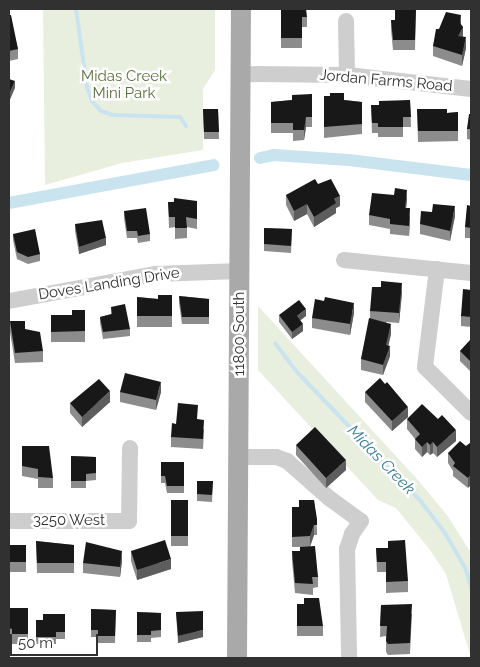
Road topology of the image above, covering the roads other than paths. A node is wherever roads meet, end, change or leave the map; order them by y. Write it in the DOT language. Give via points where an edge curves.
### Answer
graph roads {
  1 [pos="241,9"];
  2 [pos="346,21"];
  3 [pos="241,74"];
  4 [pos="347,75"];
  5 [pos="471,89"];
  6 [pos="344,260"];
  7 [pos="437,269"];
  8 [pos="240,271"];
  9 [pos="471,273"];
  10 [pos="9,301"];
  11 [pos="471,413"];
  12 [pos="130,448"];
  13 [pos="239,457"];
  14 [pos="9,521"];
  15 [pos="237,658"];
  16 [pos="349,658"];
  1 -- 3 [label="main road, 11800 South"];
  2 -- 4 [label="street"];
  3 -- 4 [label="street, Jordan Farms Road"];
  3 -- 8 [label="main road, 11800 South"];
  4 -- 5 [label="street, Jordan Farms Road"];
  6 -- 7 [label="street"];
  7 -- 9 [label="street"];
  7 -- 11 [label="street" via="425,367"];
  8 -- 10 [label="street, Doves Landing Drive" via="155,274"];
  8 -- 13 [label="main road, 11800 South"];
  12 -- 14 [label="street, 3250 West" via="130,522"];
  13 -- 15 [label="main road, 11800 South"];
  13 -- 16 [label="street" via="276,457 287,461 361,521 347,549"];
}
